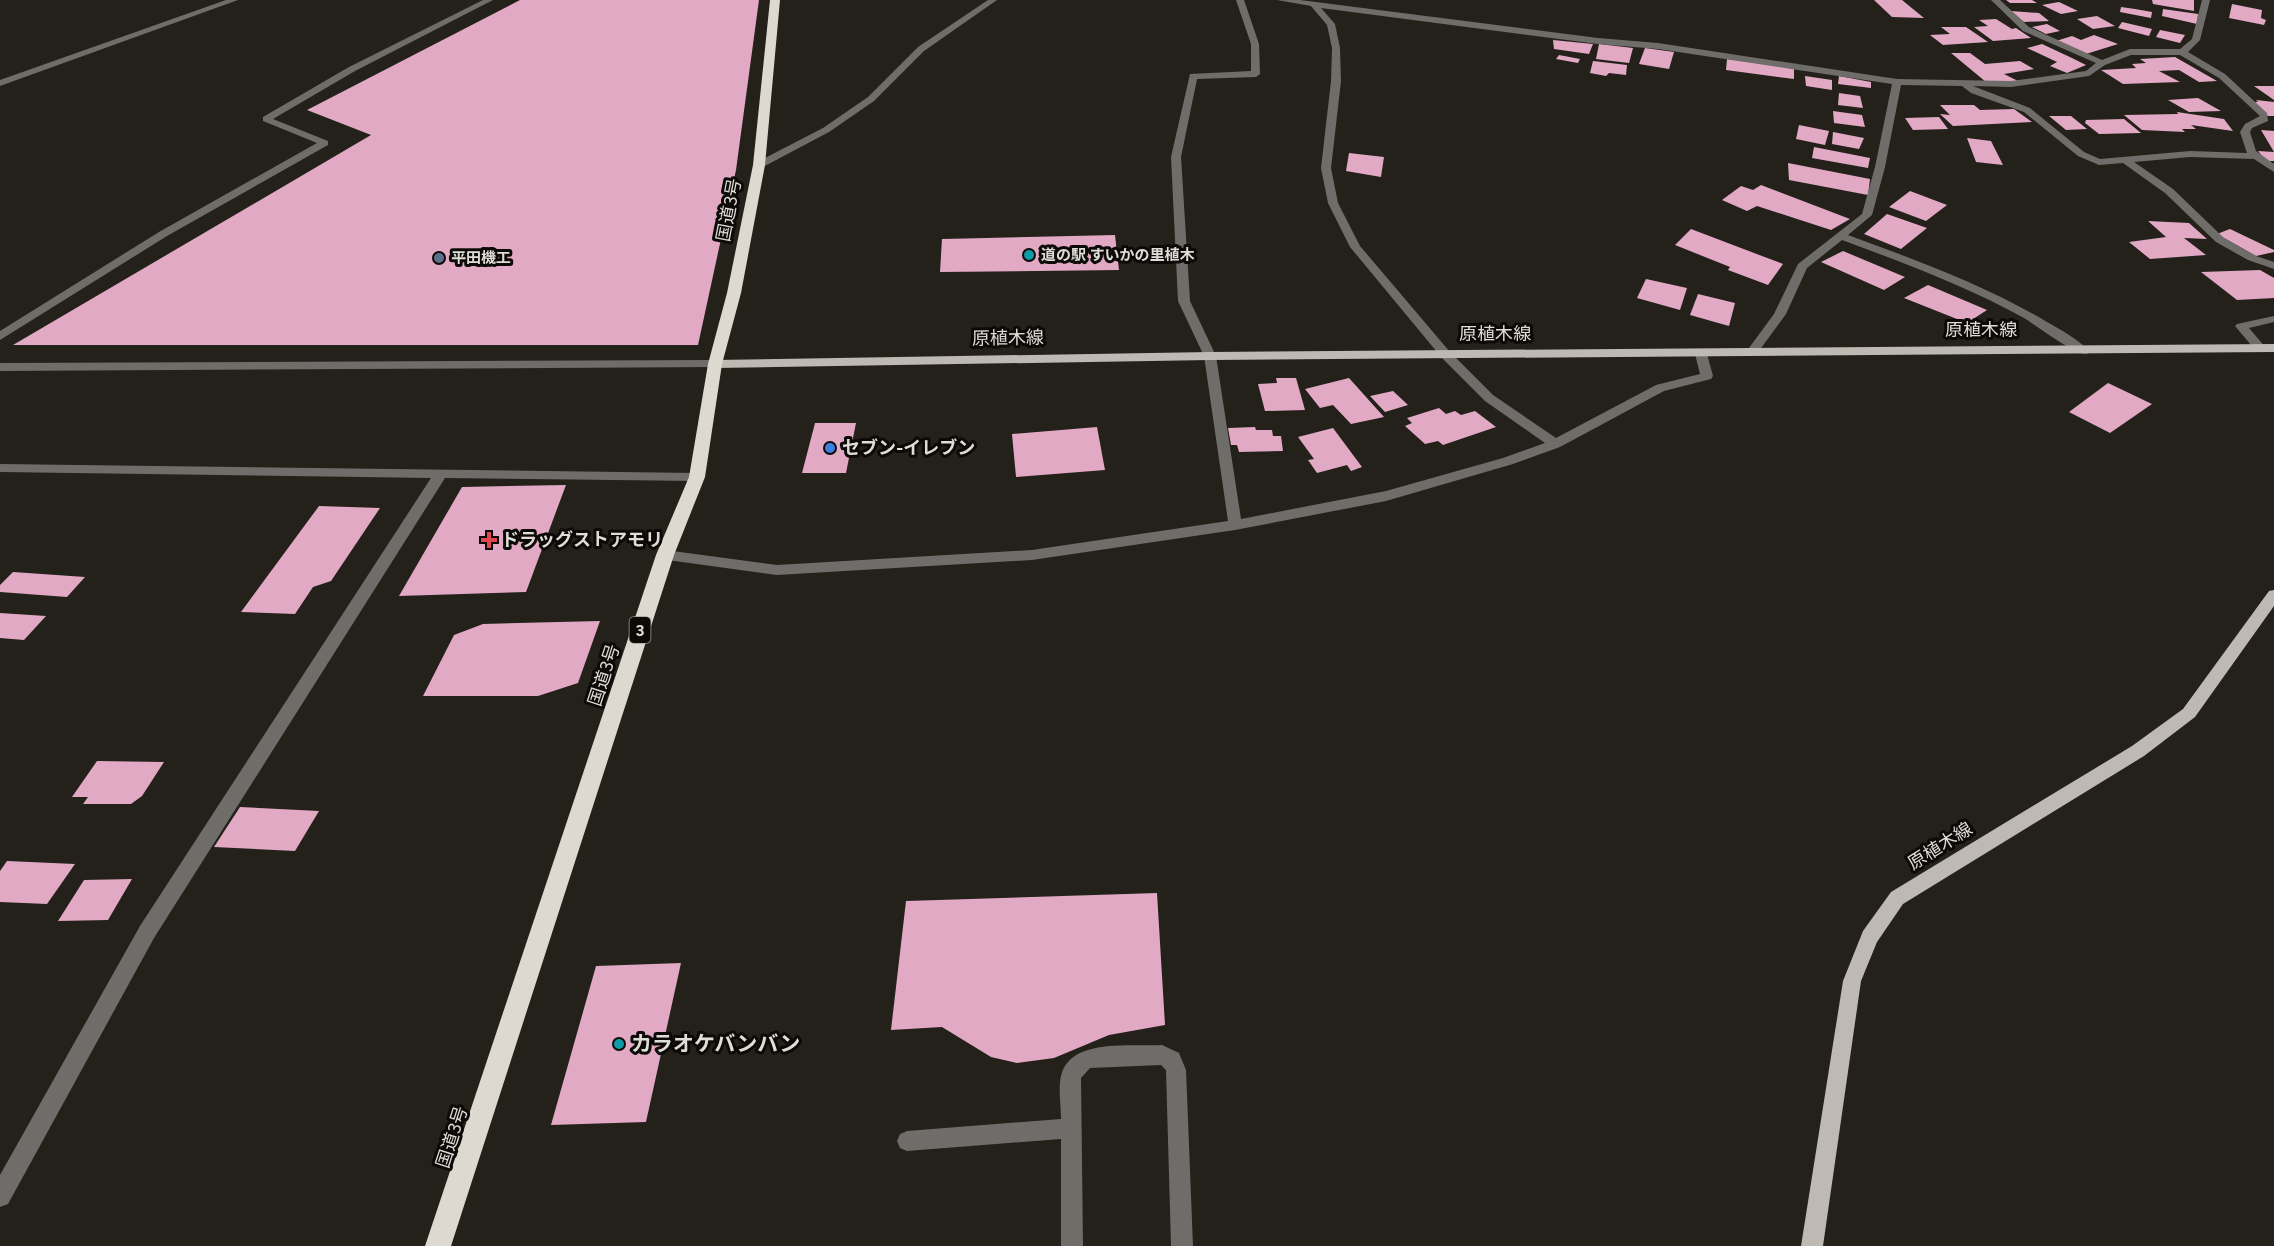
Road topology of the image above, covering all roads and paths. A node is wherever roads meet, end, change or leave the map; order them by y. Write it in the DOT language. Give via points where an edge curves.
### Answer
graph roads {
  1 [pos="234,0"];
  2 [pos="489,0"];
  3 [pos="775,0"];
  4 [pos="993,0"];
  5 [pos="1240,0"];
  6 [pos="1281,0"];
  7 [pos="1995,0"];
  8 [pos="2206,0"];
  9 [pos="1313,4"];
  10 [pos="2182,52"];
  11 [pos="2102,63"];
  12 [pos="1897,82"];
  13 [pos="0,83"];
  14 [pos="1965,83"];
  15 [pos="2270,121"];
  16 [pos="2256,156"];
  17 [pos="2125,160"];
  18 [pos="759,165"];
  19 [pos="2274,169"];
  20 [pos="1841,236"];
  21 [pos="2274,266"];
  22 [pos="2274,319"];
  23 [pos="0,336"];
  24 [pos="2261,348"];
  25 [pos="2274,348"];
  26 [pos="2083,351"];
  27 [pos="1752,352"];
  28 [pos="1701,354"];
  29 [pos="1446,355"];
  30 [pos="1210,356"];
  31 [pos="715,363"];
  32 [pos="0,367"];
  33 [pos="1555,444"];
  34 [pos="0,468"];
  35 [pos="440,475"];
  36 [pos="697,477"];
  37 [pos="1235,525"];
  38 [pos="665,555"];
  39 [pos="2274,595"];
  40 [pos="1071,1128"];
  41 [pos="907,1141"];
  42 [pos="0,1197"];
  43 [pos="438,1246"];
  44 [pos="1072,1246"];
  45 [pos="1182,1246"];
  46 [pos="1812,1246"];
  1 -- 13 [label="street"];
  2 -- 23 [label="street" via="352,69 266,119 326,143 163,234"];
  3 -- 18 [label="highway, 国道3号 / 3"];
  4 -- 18 [label="street" via="921,49 862,105 806,142"];
  5 -- 30 [label="street" via="1255,44 1256,74 1193,76 1176,157 1184,301"];
  6 -- 9 [label="street"];
  7 -- 11 [label="street" via="2026,29"];
  8 -- 10 [label="street" via="2196,40"];
  9 -- 12 [label="street" via="1658,46"];
  9 -- 29 [label="street" via="1331,24 1336,48 1326,168 1334,203 1355,247"];
  10 -- 11 [label="street" via="2139,51"];
  10 -- 15 [label="street" via="2228,81"];
  11 -- 14 [label="street" via="2089,73 2051,80"];
  12 -- 14 [label="street"];
  12 -- 20 [label="street" via="1867,215"];
  14 -- 17 [label="street" via="1974,91 2027,110 2087,158 2107,163"];
  15 -- 16 [label="street" via="2248,126 2245,132"];
  16 -- 17 [label="street" via="2190,154"];
  16 -- 19 [label="street"];
  17 -- 21 [label="street" via="2169,191 2220,240"];
  18 -- 31 [label="highway, 国道3号 / 3" via="734,293"];
  20 -- 26 [label="street" via="1938,272 2060,334"];
  20 -- 27 [label="street" via="1802,266 1780,314"];
  22 -- 24 [label="street" via="2241,326"];
  24 -- 25 [label="main road, 原植木線"];
  24 -- 26 [label="main road, 原植木線"];
  26 -- 27 [label="main road, 原植木線"];
  27 -- 28 [label="main road, 原植木線"];
  28 -- 29 [label="main road, 原植木線"];
  28 -- 33 [label="street" via="1707,376 1660,388"];
  29 -- 30 [label="main road, 原植木線"];
  29 -- 33 [label="street" via="1489,398"];
  30 -- 31 [label="main road, 原植木線"];
  30 -- 37 [label="street"];
  31 -- 32 [label="street"];
  31 -- 36 [label="highway, 国道3号 / 3"];
  33 -- 37 [label="street" via="1386,496"];
  34 -- 35 [label="street"];
  35 -- 36 [label="street"];
  35 -- 42 [label="street" via="147,932"];
  36 -- 38 [label="highway, 国道3号 / 3"];
  37 -- 38 [label="street" via="1032,555 789,569"];
  38 -- 43 [label="highway, 国道3号 / 3"];
  39 -- 46 [label="main road, 原植木線" via="2189,713 2139,751 1897,898 1870,937 1852,981"];
  40 -- 41 [label="street"];
  40 -- 44 [label="street"];
  40 -- 45 [label="street" via="1071,1076 1078,1064 1087,1058 1162,1055 1172,1060 1176,1070"];
}
